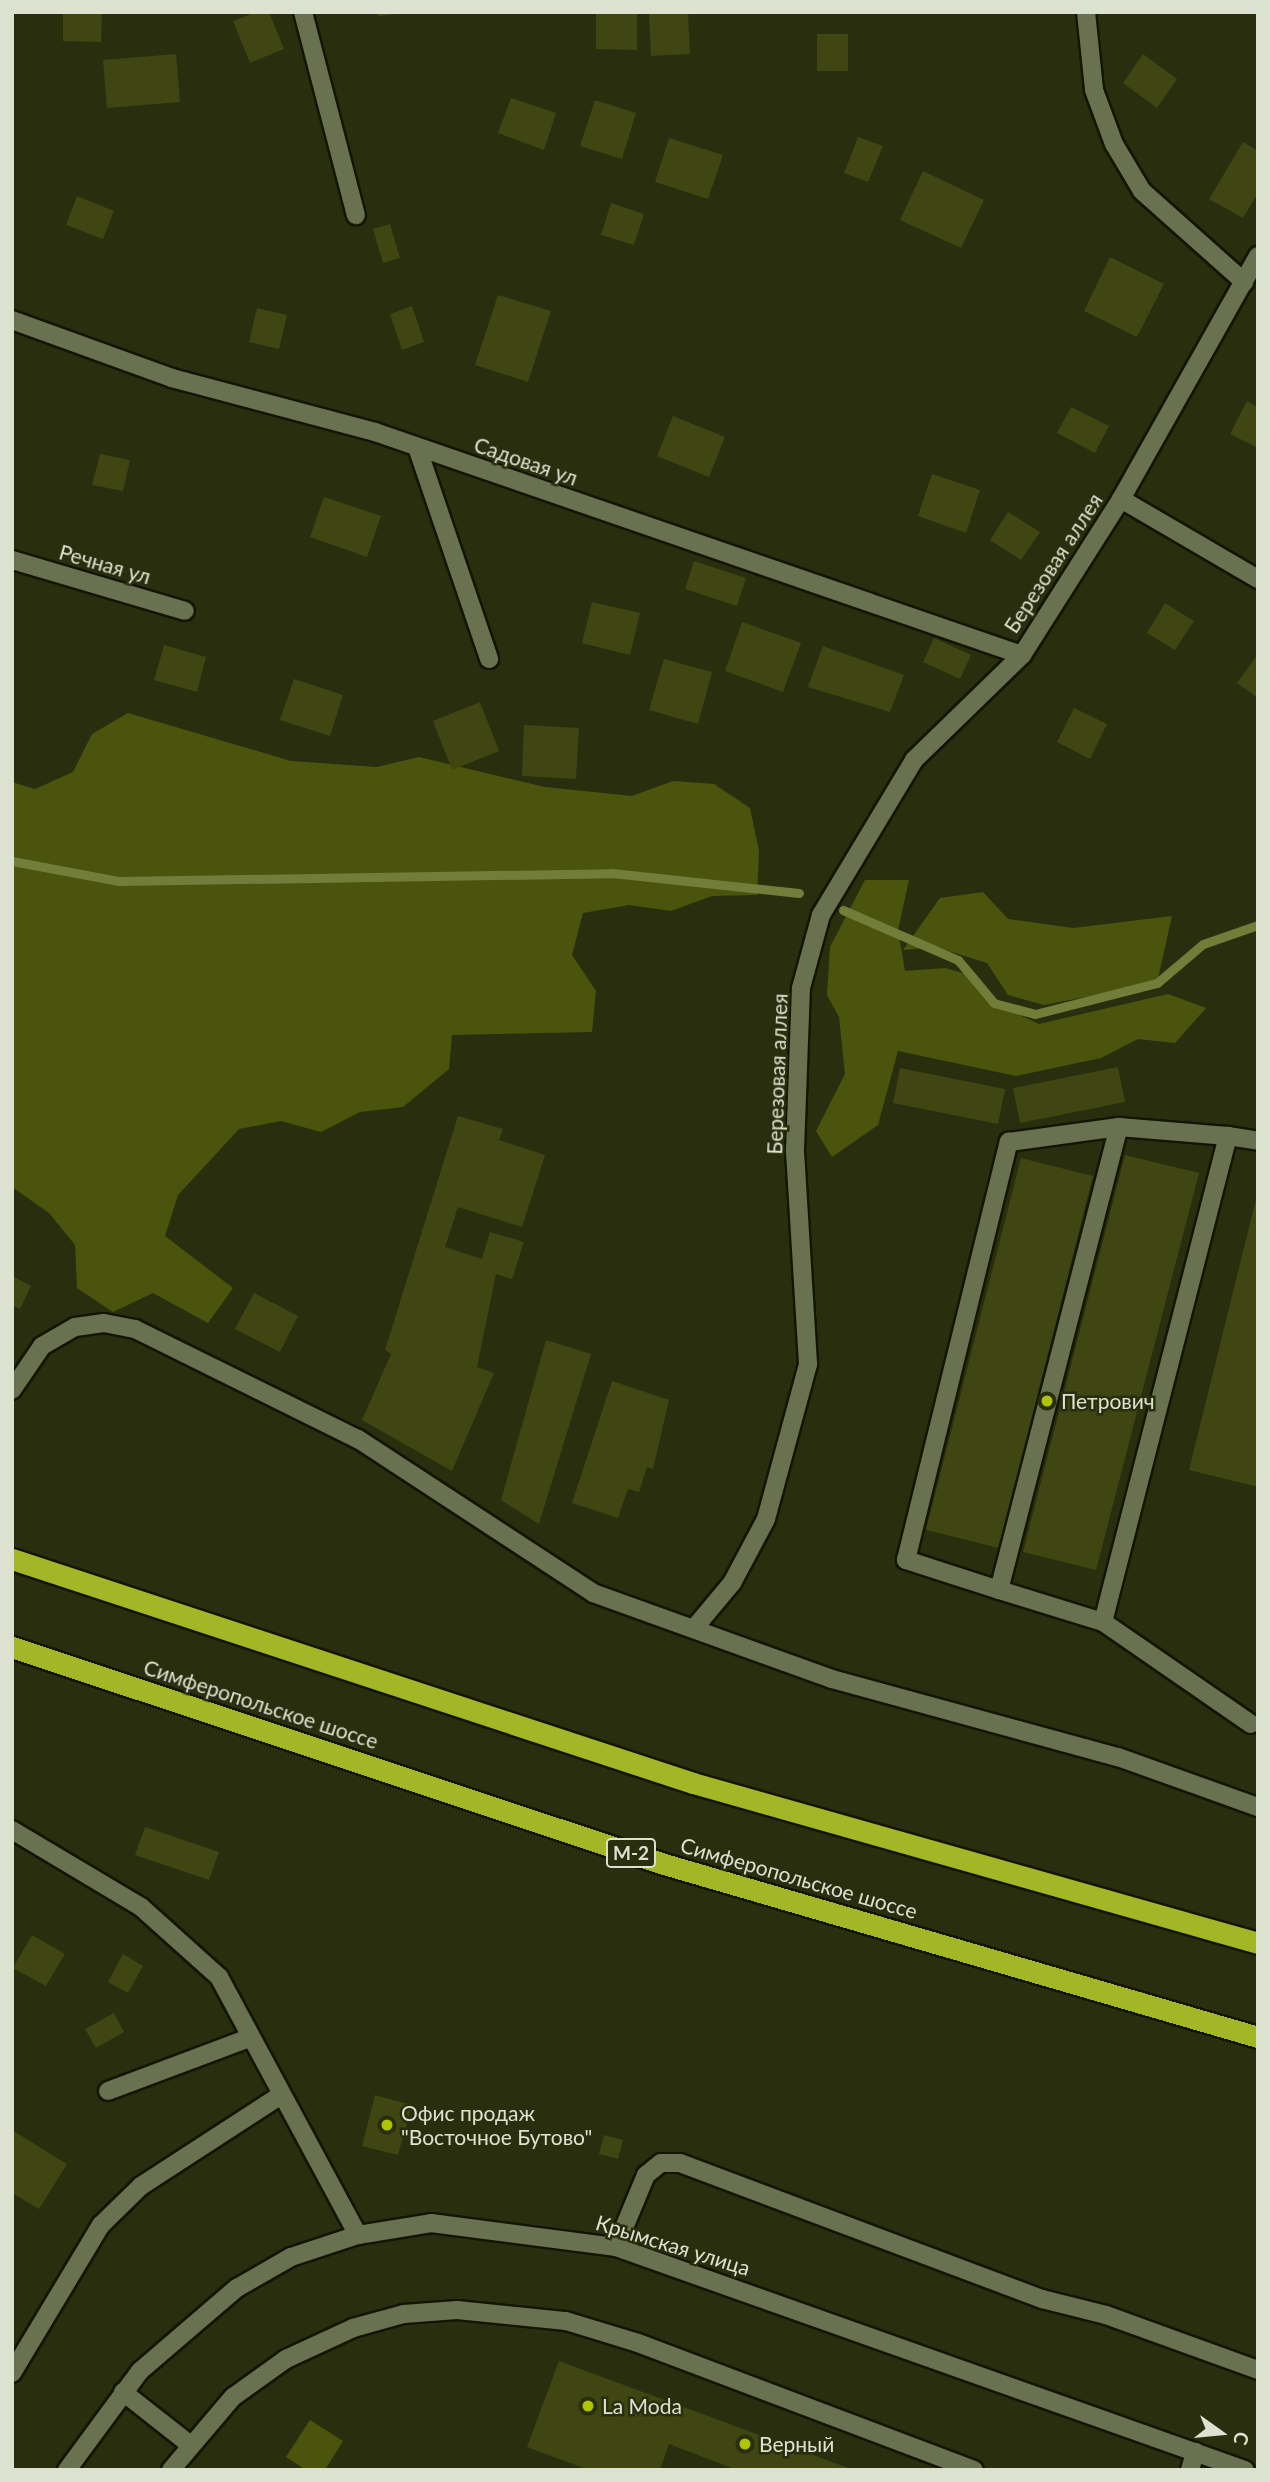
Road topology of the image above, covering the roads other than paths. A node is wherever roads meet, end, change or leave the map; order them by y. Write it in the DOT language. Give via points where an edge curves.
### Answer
graph roads {
  1 [pos="303,12"];
  2 [pos="1086,12"];
  3 [pos="356,215"];
  4 [pos="1258,256"];
  5 [pos="1244,282"];
  6 [pos="12,320"];
  7 [pos="417,447"];
  8 [pos="1121,499"];
  9 [pos="12,561"];
  10 [pos="1258,579"];
  11 [pos="184,611"];
  12 [pos="1022,655"];
  13 [pos="489,659"];
  14 [pos="1119,1126"];
  15 [pos="1228,1136"];
  16 [pos="1258,1141"];
  17 [pos="12,1390"];
  18 [pos="17,1560"];
  19 [pos="999,1590"];
  20 [pos="1102,1622"];
  21 [pos="696,1626"];
  22 [pos="12,1647"];
  23 [pos="1256,1726"];
  24 [pos="1258,1807"];
  25 [pos="12,1830"];
  26 [pos="1258,1943"];
  27 [pos="1258,2037"];
  28 [pos="249,2038"];
  29 [pos="108,2091"];
  30 [pos="281,2095"];
  31 [pos="358,2235"];
  32 [pos="616,2247"];
  33 [pos="1258,2370"];
  34 [pos="12,2373"];
  35 [pos="123,2392"];
  36 [pos="189,2444"];
  37 [pos="1195,2452"];
  38 [pos="66,2470"];
  39 [pos="171,2470"];
  40 [pos="974,2470"];
  41 [pos="1190,2470"];
  42 [pos="1245,2470"];
  1 -- 3 [label="street"];
  2 -- 5 [label="street" via="1094,90 1114,144 1142,191"];
  4 -- 5 [label="street, Березовая аллея"];
  5 -- 8 [label="street, Березовая аллея"];
  6 -- 7 [label="street, Садовая ул" via="172,378"];
  7 -- 12 [label="street, Садовая ул"];
  7 -- 13 [label="street"];
  8 -- 10 [label="street"];
  8 -- 12 [label="street, Березовая аллея"];
  9 -- 11 [label="street, Речная ул"];
  12 -- 21 [label="street, Березовая аллея" via="914,760 821,915 802,988 795,1150 808,1364 766,1519 732,1583"];
  14 -- 15 [label="street"];
  14 -- 19 [label="street"];
  14 -- 19 [label="street" via="1009,1142 906,1560"];
  15 -- 16 [label="street"];
  15 -- 20 [label="street"];
  17 -- 21 [label="street" via="42,1346 75,1327 104,1323 148,1333 358,1439 593,1593"];
  18 -- 26 [label="highway" via="693,1783"];
  19 -- 20 [label="street"];
  20 -- 23 [label="street"];
  21 -- 24 [label="street" via="832,1679 1118,1757"];
  22 -- 27 [label="highway, Симферопольское шоссе / М-2" via="664,1864"];
  25 -- 28 [label="street" via="182,1938 219,1978"];
  28 -- 29 [label="street"];
  28 -- 30 [label="street"];
  30 -- 31 [label="street"];
  30 -- 34 [label="street" via="141,2186 101,2225"];
  31 -- 32 [label="street, Крымская улица" via="432,2223"];
  31 -- 35 [label="street, Крымская улица" via="291,2257 237,2288 193,2321"];
  32 -- 33 [label="street" via="646,2175 661,2163 680,2163 1042,2299 1106,2315"];
  32 -- 37 [label="street, Крымская улица"];
  35 -- 36 [label="street"];
  35 -- 38 [label="street, Крымская улица"];
  36 -- 39 [label="street"];
  36 -- 40 [label="street" via="233,2397 286,2359 353,2328 404,2314 503,2311 638,2343"];
  37 -- 41 [label="street"];
  37 -- 42 [label="street, Крымская улица"];
}
